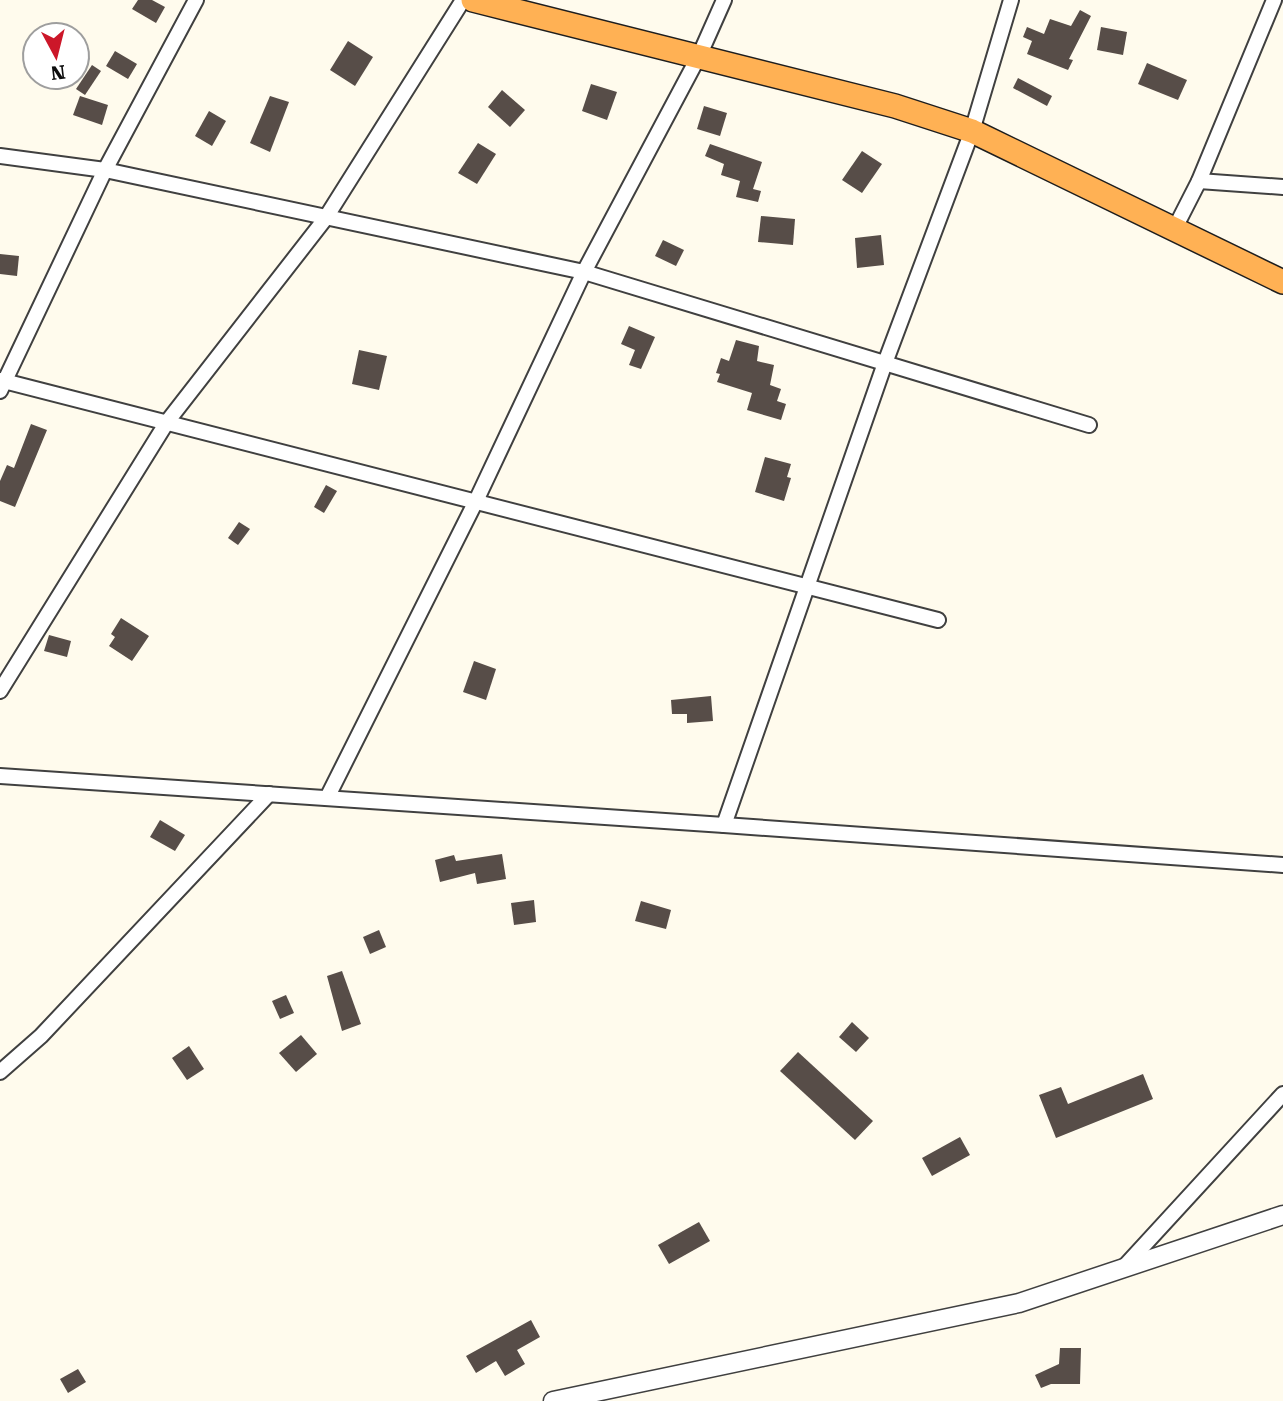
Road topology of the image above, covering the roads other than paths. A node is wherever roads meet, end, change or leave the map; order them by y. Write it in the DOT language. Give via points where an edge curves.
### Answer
graph roads {
  1 [pos="196,0"];
  2 [pos="463,0"];
  3 [pos="473,0"];
  4 [pos="724,0"];
  5 [pos="1011,0"];
  6 [pos="1274,0"];
  7 [pos="700,54"];
  8 [pos="972,131"];
  9 [pos="0,156"];
  10 [pos="105,170"];
  11 [pos="1199,181"];
  12 [pos="1283,187"];
  13 [pos="325,219"];
  14 [pos="1175,228"];
  15 [pos="584,272"];
  16 [pos="1283,282"];
  17 [pos="885,363"];
  18 [pos="1,384"];
  19 [pos="167,422"];
  20 [pos="1089,425"];
  21 [pos="477,501"];
  22 [pos="808,587"];
  23 [pos="938,620"];
  24 [pos="0,691"];
  25 [pos="0,776"];
  26 [pos="269,794"];
  27 [pos="327,798"];
  28 [pos="724,825"];
  29 [pos="1283,865"];
  30 [pos="0,1072"];
  31 [pos="1283,1094"];
  32 [pos="1283,1215"];
  33 [pos="1124,1267"];
  34 [pos="553,1401"];
  1 -- 10 [label="street"];
  2 -- 13 [label="street"];
  3 -- 7 [label="highway"];
  4 -- 7 [label="street"];
  5 -- 8 [label="street"];
  6 -- 11 [label="street"];
  7 -- 8 [label="highway"];
  7 -- 15 [label="street"];
  8 -- 14 [label="highway"];
  8 -- 17 [label="street"];
  9 -- 10 [label="street"];
  10 -- 13 [label="street"];
  10 -- 18 [label="street"];
  11 -- 12 [label="street"];
  11 -- 14 [label="street"];
  13 -- 15 [label="street"];
  13 -- 19 [label="street"];
  14 -- 16 [label="highway"];
  15 -- 17 [label="street"];
  15 -- 21 [label="street"];
  17 -- 20 [label="street"];
  17 -- 22 [label="street"];
  18 -- 19 [label="street"];
  19 -- 21 [label="street"];
  19 -- 24 [label="street"];
  21 -- 22 [label="street"];
  21 -- 27 [label="street"];
  22 -- 23 [label="street"];
  22 -- 28 [label="street"];
  25 -- 26 [label="street"];
  26 -- 27 [label="street"];
  26 -- 30 [label="street" via="41,1036"];
  27 -- 28 [label="street"];
  28 -- 29 [label="street"];
  31 -- 33 [label="street"];
  32 -- 33 [label="street"];
  33 -- 34 [label="street" via="1019,1303"];
}
